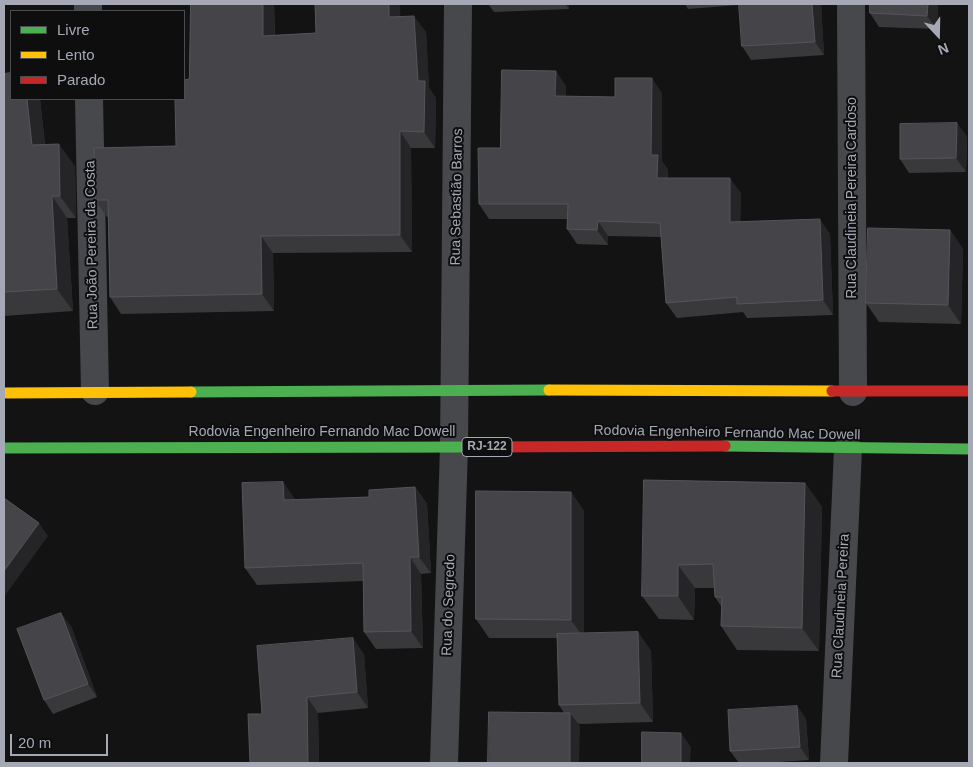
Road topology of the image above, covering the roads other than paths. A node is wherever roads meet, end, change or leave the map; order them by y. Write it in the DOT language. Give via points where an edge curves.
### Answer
graph roads {
  1 [pos="458,4"];
  2 [pos="851,4"];
  3 [pos="89,100"];
  4 [pos="455,390"];
  5 [pos="95,391"];
  6 [pos="969,391"];
  7 [pos="853,392"];
  8 [pos="4,393"];
  9 [pos="454,447"];
  10 [pos="4,448"];
  11 [pos="969,448"];
  12 [pos="848,449"];
  13 [pos="444,763"];
  14 [pos="834,763"];
  1 -- 4 [label="street, Rua Sebastião Barros"];
  2 -- 7 [label="street, Rua Claudineia Pereira Cardoso"];
  3 -- 5 [label="street, Rua João Pereira da Costa"];
  4 -- 5 [label="main road"];
  4 -- 7 [label="main road"];
  4 -- 9 [label="street, Rua Sebastião Barros"];
  5 -- 8 [label="main road"];
  6 -- 7 [label="main road"];
  9 -- 10 [label="main road, Rodovia Engenheiro Fernando Mac Dowell / RJ-122"];
  9 -- 12 [label="main road, Rodovia Engenheiro Fernando Mac Dowell / RJ-122" via="766,446"];
  9 -- 13 [label="street, Rua do Segredo"];
  11 -- 12 [label="main road, Rodovia Engenheiro Fernando Mac Dowell / RJ-122"];
  12 -- 14 [label="street, Rua Claudineia Pereira"];
}
